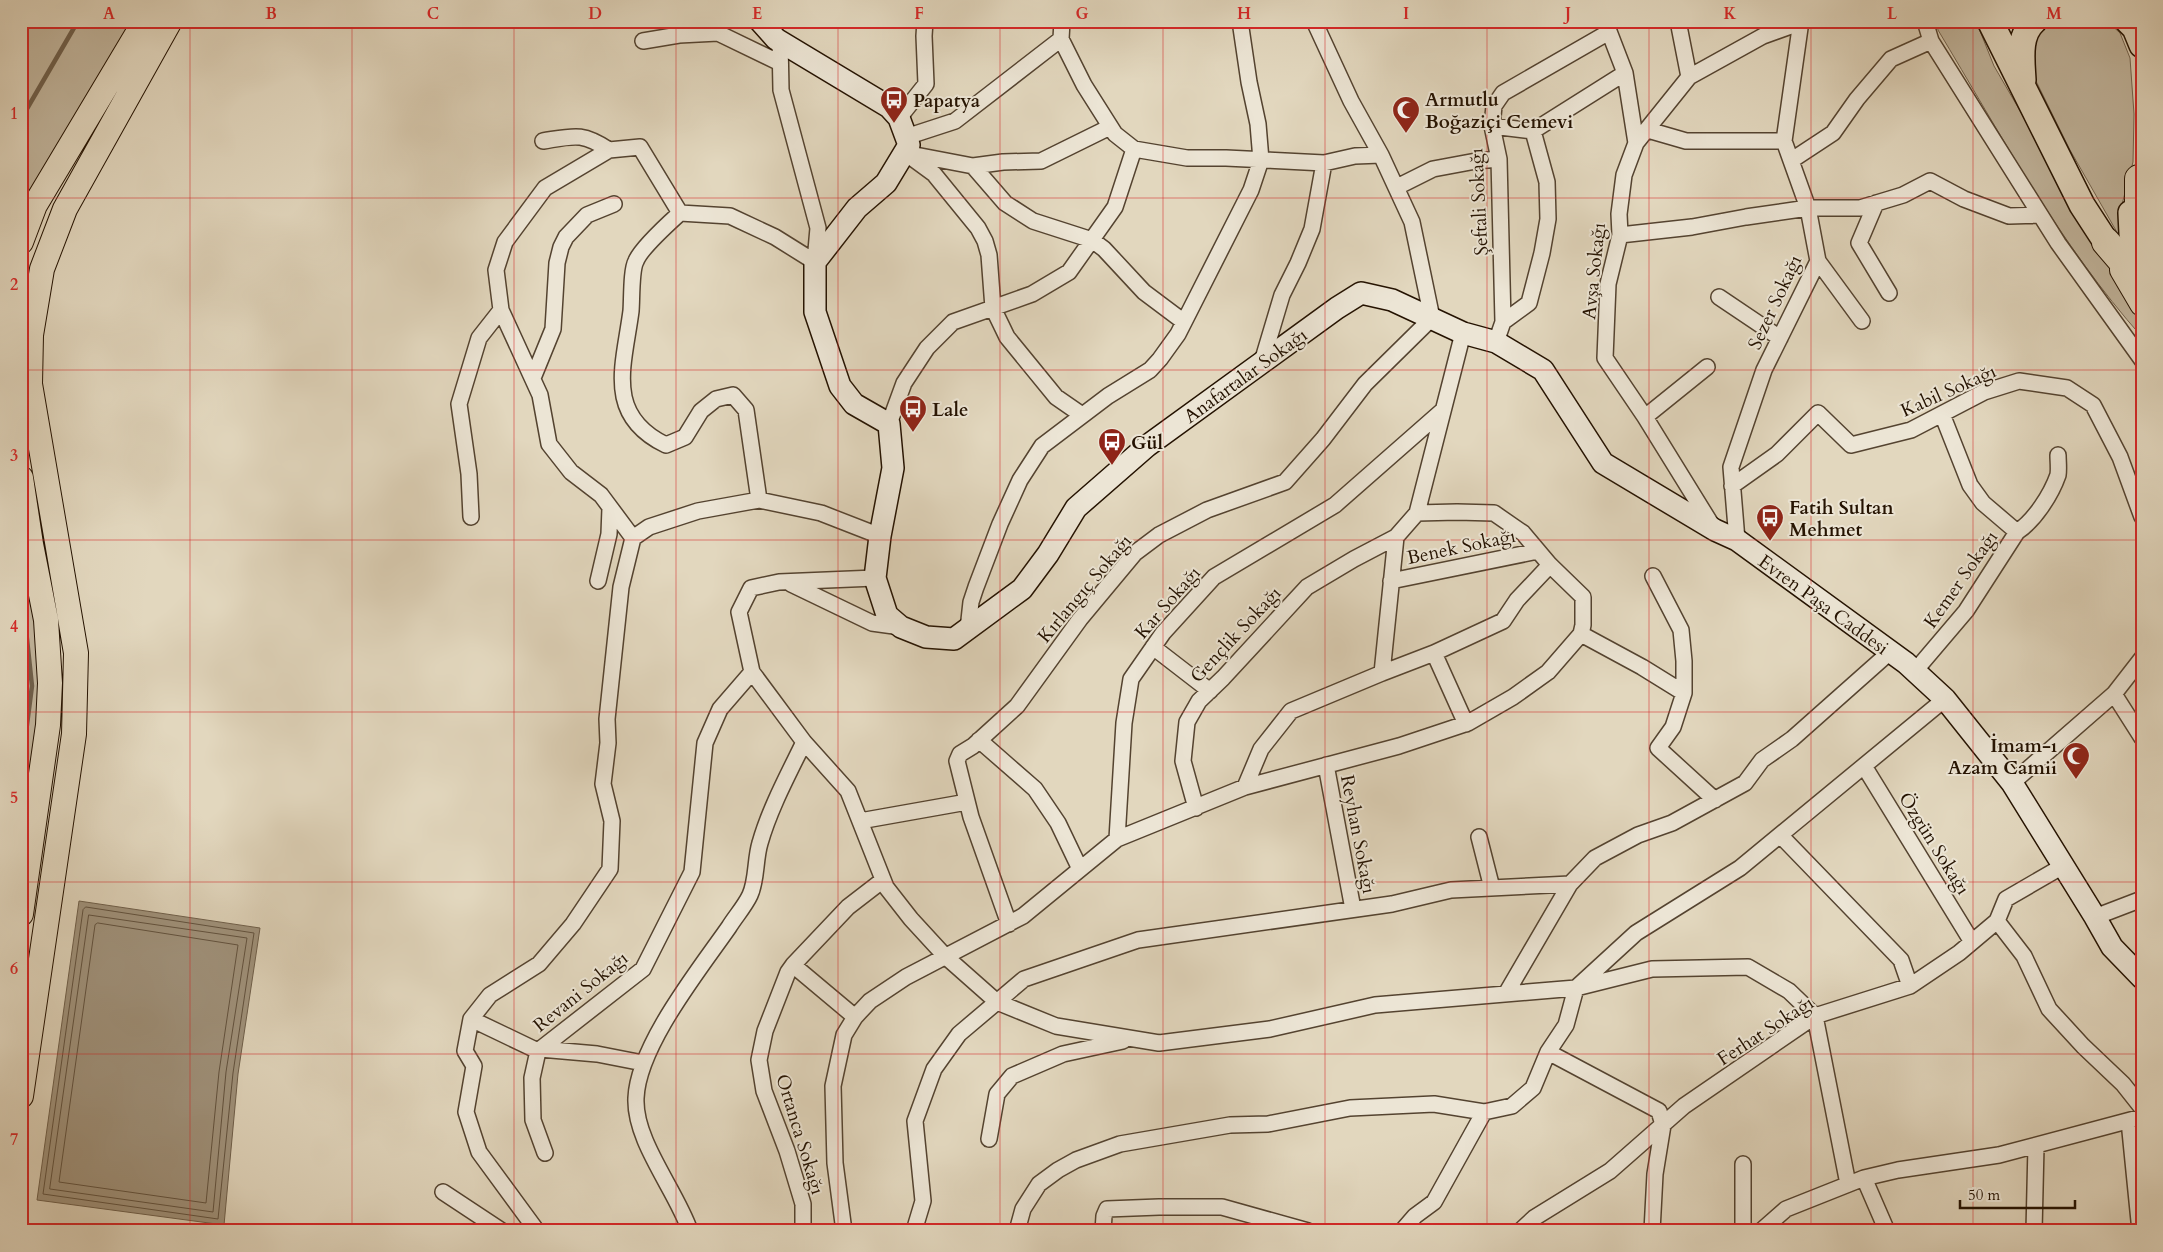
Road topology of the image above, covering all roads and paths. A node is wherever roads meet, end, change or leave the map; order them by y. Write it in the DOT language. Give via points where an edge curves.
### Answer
graph roads {
  1 [pos="145,21"];
  2 [pos="170,21"];
  3 [pos="760,21"];
  4 [pos="926,21"];
  5 [pos="1062,21"];
  6 [pos="1240,21"];
  7 [pos="1314,21"];
  8 [pos="1678,21"];
  9 [pos="1925,21"];
  10 [pos="1990,21"];
  11 [pos="2034,21"];
  12 [pos="2128,21"];
  13 [pos="1802,22"];
  14 [pos="1607,27"];
  15 [pos="1061,39"];
  16 [pos="643,41"];
  17 [pos="780,41"];
  18 [pos="1931,41"];
  19 [pos="2142,45"];
  20 [pos="780,63"];
  21 [pos="1625,74"];
  22 [pos="1689,77"];
  23 [pos="2024,91"];
  24 [pos="1492,126"];
  25 [pos="1110,127"];
  26 [pos="1648,130"];
  27 [pos="1533,131"];
  28 [pos="903,136"];
  29 [pos="543,141"];
  30 [pos="1784,141"];
  31 [pos="1636,143"];
  32 [pos="609,150"];
  33 [pos="1134,150"];
  34 [pos="1381,155"];
  35 [pos="1499,159"];
  36 [pos="1261,160"];
  37 [pos="1792,160"];
  38 [pos="1324,163"];
  39 [pos="973,166"];
  40 [pos="2140,174"];
  41 [pos="1397,186"];
  42 [pos="1876,203"];
  43 [pos="614,204"];
  44 [pos="1808,208"];
  45 [pos="680,213"];
  46 [pos="2040,215"];
  47 [pos="2142,234"];
  48 [pos="1620,235"];
  49 [pos="1092,240"];
  50 [pos="21,242"];
  51 [pos="2106,242"];
  52 [pos="2142,258"];
  53 [pos="1818,261"];
  54 [pos="815,262"];
  55 [pos="2142,284"];
  56 [pos="1889,293"];
  57 [pos="1719,297"];
  58 [pos="2142,304"];
  59 [pos="993,308"];
  60 [pos="501,310"];
  61 [pos="1432,318"];
  62 [pos="1862,321"];
  63 [pos="1184,322"];
  64 [pos="1503,322"];
  65 [pos="1463,333"];
  66 [pos="1780,338"];
  67 [pos="1496,342"];
  68 [pos="2142,360"];
  69 [pos="1262,362"];
  70 [pos="1707,367"];
  71 [pos="533,378"];
  72 [pos="1442,411"];
  73 [pos="1942,414"];
  74 [pos="1082,415"];
  75 [pos="1646,417"];
  76 [pos="890,424"];
  77 [pos="2058,455"];
  78 [pos="21,478"];
  79 [pos="1732,486"];
  80 [pos="759,500"];
  81 [pos="610,508"];
  82 [pos="1417,513"];
  83 [pos="471,517"];
  84 [pos="2142,517"];
  85 [pos="1715,530"];
  86 [pos="2017,532"];
  87 [pos="880,536"];
  88 [pos="1396,537"];
  89 [pos="633,538"];
  90 [pos="1737,540"];
  91 [pos="1538,551"];
  92 [pos="1550,564"];
  93 [pos="1653,576"];
  94 [pos="875,578"];
  95 [pos="598,581"];
  96 [pos="1391,581"];
  97 [pos="787,582"];
  98 [pos="901,627"];
  99 [pos="968,629"];
  100 [pos="1581,634"];
  101 [pos="1153,647"];
  102 [pos="1890,652"];
  103 [pos="1434,653"];
  104 [pos="2142,658"];
  105 [pos="752,672"];
  106 [pos="1915,672"];
  107 [pos="1382,673"];
  108 [pos="1210,691"];
  109 [pos="1684,693"];
  110 [pos="2114,694"];
  111 [pos="1945,699"];
  112 [pos="1466,724"];
  113 [pos="2142,738"];
  114 [pos="979,740"];
  115 [pos="804,742"];
  116 [pos="1326,765"];
  117 [pos="1864,766"];
  118 [pos="2012,782"];
  119 [pos="1245,788"];
  120 [pos="1715,800"];
  121 [pos="967,802"];
  122 [pos="1196,808"];
  123 [pos="860,821"];
  124 [pos="1780,835"];
  125 [pos="1479,837"];
  126 [pos="1117,838"];
  127 [pos="2063,866"];
  128 [pos="1080,869"];
  129 [pos="883,880"];
  130 [pos="1570,884"];
  131 [pos="1492,888"];
  132 [pos="2142,899"];
  133 [pos="1353,909"];
  134 [pos="21,914"];
  135 [pos="2095,917"];
  136 [pos="1998,921"];
  137 [pos="1009,924"];
  138 [pos="1972,942"];
  139 [pos="946,956"];
  140 [pos="793,965"];
  141 [pos="2142,978"];
  142 [pos="1910,986"];
  143 [pos="1576,988"];
  144 [pos="1508,992"];
  145 [pos="997,1002"];
  146 [pos="1815,1016"];
  147 [pos="855,1017"];
  148 [pos="471,1019"];
  149 [pos="1132,1039"];
  150 [pos="539,1050"];
  151 [pos="1548,1052"];
  152 [pos="643,1063"];
  153 [pos="21,1096"];
  154 [pos="2142,1108"];
  155 [pos="1484,1112"];
  156 [pos="2135,1119"];
  157 [pos="1663,1125"];
  158 [pos="988,1139"];
  159 [pos="2036,1146"];
  160 [pos="545,1153"];
  161 [pos="1742,1164"];
  162 [pos="1864,1178"];
  163 [pos="1848,1184"];
  164 [pos="443,1192"];
  165 [pos="2033,1228"];
  166 [pos="535,1230"];
  167 [pos="502,1231"];
  168 [pos="690,1231"];
  169 [pos="803,1231"];
  170 [pos="844,1231"];
  171 [pos="914,1231"];
  172 [pos="1017,1231"];
  173 [pos="1103,1231"];
  174 [pos="1308,1231"];
  175 [pos="1402,1231"];
  176 [pos="1520,1231"];
  177 [pos="1652,1231"];
  178 [pos="1744,1231"];
  179 [pos="1761,1231"];
  180 [pos="1887,1231"];
  181 [pos="2140,1231"];
  1 -- 50 [label="main road" via="39,198"];
  2 -- 153 [label="main road" via="65,209 42,269 31,335 30,384 76,653 74,734"];
  3 -- 17 [label="main road"];
  4 -- 28 [label="street" via="926,84"];
  5 -- 15 [label="street"];
  6 -- 36 [label="street"];
  7 -- 34 [label="street" via="1351,101"];
  8 -- 22 [label="street"];
  9 -- 18 [label="street"];
  10 -- 23 [label="highway"];
  11 -- 23 [label="highway" via="2021,49"];
  12 -- 19 [label="highway" via="2135,28"];
  13 -- 22 [label="street" via="1763,36"];
  13 -- 30 [label="street"];
  14 -- 21 [label="street, Avşa Sokağı"];
  14 -- 24 [label="street, Şeftali Sokağı" via="1503,92 1494,106"];
  15 -- 25 [label="street"];
  15 -- 28 [label="street" via="955,122"];
  16 -- 20 [label="street" via="718,33"];
  17 -- 20 [label="street"];
  17 -- 28 [label="main road" via="889,107"];
  18 -- 37 [label="street" via="1890,59 1833,133"];
  18 -- 46 [label="street"];
  20 -- 54 [label="street" via="782,90 818,228"];
  21 -- 27 [label="street"];
  21 -- 31 [label="street, Avşa Sokağı"];
  22 -- 26 [label="street"];
  23 -- 51 [label="highway" via="2082,205"];
  24 -- 27 [label="street"];
  24 -- 35 [label="street, Şeftali Sokağı"];
  25 -- 33 [label="street"];
  25 -- 39 [label="street" via="1041,161"];
  26 -- 30 [label="street" via="1686,141"];
  26 -- 31 [label="street"];
  27 -- 64 [label="street" via="1547,182 1548,219 1529,303"];
  28 -- 39 [label="street"];
  28 -- 54 [label="main road" via="886,184 857,208"];
  28 -- 59 [label="street" via="986,242"];
  29 -- 32 [label="street" via="576,135 594,140"];
  30 -- 37 [label="street, Sezer Sokağı"];
  31 -- 48 [label="street, Avşa Sokağı" via="1624,175"];
  32 -- 45 [label="street" via="640,147"];
  32 -- 60 [label="street" via="545,188 505,242 496,270"];
  33 -- 36 [label="street" via="1187,158"];
  33 -- 49 [label="street" via="1115,207"];
  34 -- 38 [label="street" via="1355,156"];
  34 -- 41 [label="street"];
  35 -- 41 [label="street" via="1433,169"];
  35 -- 64 [label="street, Şeftali Sokağı"];
  36 -- 38 [label="street"];
  36 -- 63 [label="street" via="1248,197"];
  37 -- 44 [label="street, Sezer Sokağı"];
  38 -- 69 [label="street" via="1312,229 1282,295"];
  39 -- 49 [label="street" via="1005,203 1033,221"];
  40 -- 47 [label="highway" via="2139,228"];
  40 -- 52 [label="highway" via="2132,213 2132,234"];
  41 -- 61 [label="street" via="1412,222"];
  42 -- 44 [label="street" via="1860,208"];
  42 -- 46 [label="street" via="1903,195 1930,180 1964,199 2009,216"];
  42 -- 56 [label="street" via="1859,243"];
  43 -- 71 [label="street" via="587,215 566,237 558,263 554,329"];
  44 -- 48 [label="street"];
  44 -- 53 [label="street, Sezer Sokağı"];
  45 -- 54 [label="street" via="730,216 775,237"];
  45 -- 80 [label="street" via="635,261 623,352 622,387 626,409 650,437 666,445 685,437 701,411 716,399 732,396 746,410"];
  46 -- 68 [label="street"];
  48 -- 75 [label="street, Avşa Sokağı" via="1608,284 1605,358"];
  49 -- 59 [label="street" via="1069,272 1032,294"];
  49 -- 63 [label="street" via="1144,292"];
  51 -- 55 [label="highway"];
  51 -- 58 [label="main road"];
  53 -- 62 [label="street"];
  53 -- 66 [label="street, Sezer Sokağı"];
  54 -- 76 [label="main road" via="815,312 840,386 854,404"];
  57 -- 66 [label="street"];
  59 -- 74 [label="street" via="1008,337 1056,397"];
  59 -- 76 [label="street" via="953,322 927,348 904,383"];
  60 -- 71 [label="street"];
  60 -- 83 [label="street" via="480,338 459,404 469,474"];
  61 -- 65 [label="main road, Evren Paşa Caddesi"];
  61 -- 69 [label="main road, Anafartalar Sokağı" via="1392,300 1361,294"];
  61 -- 114 [label="street, Kırlangıç Sokağı" via="1365,384 1285,482 1207,510 1159,535 1135,553 1080,618 1016,706"];
  63 -- 74 [label="street" via="1150,370"];
  64 -- 67 [label="street, Şeftali Sokağı"];
  65 -- 67 [label="main road, Evren Paşa Caddesi"];
  65 -- 72 [label="street"];
  66 -- 79 [label="street, Sezer Sokağı" via="1764,370 1731,467"];
  67 -- 85 [label="main road, Evren Paşa Caddesi" via="1543,370 1603,463"];
  69 -- 99 [label="main road, Anafartalar Sokağı" via="1147,446 1076,508 1022,589"];
  70 -- 75 [label="street"];
  71 -- 81 [label="street" via="540,395 549,444 571,472 601,495"];
  72 -- 82 [label="street"];
  72 -- 101 [label="street, Kar Sokağı" via="1334,505 1214,577"];
  73 -- 79 [label="street, Kabil Sokağı" via="1911,430 1851,445 1818,413 1777,454"];
  73 -- 84 [label="street, Kabil Sokağı" via="1984,392 2020,381 2067,388 2093,405 2120,457"];
  73 -- 86 [label="street" via="1970,485 1983,503"];
  74 -- 99 [label="street" via="1042,446 1020,480 976,587"];
  75 -- 85 [label="street, Avşa Sokağı"];
  76 -- 87 [label="main road, Anafartalar Sokağı" via="893,468"];
  77 -- 86 [label="street, Kemer Sokağı" via="2058,474 2040,510"];
  78 -- 134 [label="main road" via="46,620 50,683 48,725"];
  79 -- 90 [label="street, Sezer Sokağı"];
  80 -- 87 [label="street" via="821,513"];
  80 -- 89 [label="street" via="698,511 649,527"];
  81 -- 89 [label="street"];
  81 -- 95 [label="street" via="609,534"];
  82 -- 88 [label="street"];
  82 -- 91 [label="street" via="1494,514 1523,533"];
  85 -- 90 [label="main road, Evren Paşa Caddesi"];
  86 -- 106 [label="street, Kemer Sokağı" via="1966,611"];
  87 -- 94 [label="main road, Anafartalar Sokağı"];
  88 -- 96 [label="street"];
  88 -- 108 [label="street, Gençlik Sokağı" via="1307,587"];
  89 -- 148 [label="street" via="621,587 606,718 608,743 603,784 612,821 610,869 573,924 539,964 490,995"];
  90 -- 102 [label="main road, Evren Paşa Caddesi"];
  91 -- 92 [label="street"];
  91 -- 96 [label="street, Benek Sokağı"];
  92 -- 100 [label="street" via="1583,597 1584,625"];
  92 -- 103 [label="street" via="1502,621"];
  93 -- 109 [label="street" via="1681,630"];
  94 -- 97 [label="street"];
  94 -- 98 [label="main road, Anafartalar Sokağı" via="887,615"];
  96 -- 107 [label="street"];
  97 -- 98 [label="street" via="872,623"];
  97 -- 105 [label="street" via="751,588 739,612"];
  98 -- 99 [label="main road, Anafartalar Sokağı" via="926,637 954,639"];
  100 -- 109 [label="street"];
  100 -- 112 [label="street" via="1548,672 1514,697"];
  101 -- 108 [label="street"];
  101 -- 126 [label="street, Kar Sokağı" via="1131,679 1124,723"];
  102 -- 106 [label="main road, Evren Paşa Caddesi"];
  102 -- 120 [label="street" via="1792,739 1762,760 1745,783"];
  103 -- 107 [label="street"];
  103 -- 112 [label="street"];
  104 -- 110 [label="street"];
  105 -- 115 [label="street"];
  105 -- 150 [label="street, Revani Sokağı" via="720,709 705,743 692,872 642,969"];
  106 -- 111 [label="main road, Evren Paşa Caddesi"];
  107 -- 119 [label="street" via="1291,711 1261,749"];
  108 -- 122 [label="street, Gençlik Sokağı" via="1199,701 1187,722 1183,761"];
  109 -- 120 [label="street" via="1673,727 1658,748"];
  110 -- 113 [label="street"];
  110 -- 118 [label="street"];
  111 -- 117 [label="street"];
  111 -- 118 [label="main road, Evren Paşa Caddesi"];
  112 -- 116 [label="street"];
  114 -- 121 [label="street, Kırlangıç Sokağı" via="960,754 957,761"];
  114 -- 128 [label="street" via="1035,789 1058,823"];
  115 -- 123 [label="street" via="848,791"];
  115 -- 152 [label="street" via="780,790 760,843 750,894 674,1006"];
  116 -- 119 [label="street"];
  116 -- 133 [label="street, Reyhan Sokağı"];
  117 -- 124 [label="street"];
  117 -- 138 [label="street, Özgün Sokağı"];
  118 -- 127 [label="main road, Evren Paşa Caddesi"];
  119 -- 122 [label="street"];
  120 -- 130 [label="street" via="1595,858"];
  121 -- 123 [label="street"];
  121 -- 137 [label="street, Kırlangıç Sokağı"];
  122 -- 126 [label="street"];
  123 -- 129 [label="street"];
  124 -- 142 [label="street" via="1901,960"];
  124 -- 143 [label="street" via="1740,868 1636,933"];
  125 -- 131 [label="street"];
  126 -- 128 [label="street"];
  127 -- 135 [label="main road, Evren Paşa Caddesi"];
  127 -- 136 [label="street" via="2006,899"];
  128 -- 137 [label="street"];
  129 -- 139 [label="street" via="911,920"];
  129 -- 140 [label="street, Ortanca Sokağı" via="848,907"];
  130 -- 131 [label="street"];
  130 -- 144 [label="street"];
  131 -- 133 [label="street" via="1451,890 1392,904"];
  132 -- 135 [label="street"];
  133 -- 145 [label="street" via="1138,940 1024,979"];
  135 -- 141 [label="main road, Evren Paşa Caddesi" via="2112,947"];
  136 -- 138 [label="street, Ferhat Sokağı"];
  136 -- 154 [label="street" via="2024,956 2049,1009 2123,1084"];
  137 -- 139 [label="street"];
  138 -- 142 [label="street, Ferhat Sokağı"];
  139 -- 145 [label="street"];
  139 -- 147 [label="street" via="877,996"];
  140 -- 147 [label="street"];
  140 -- 169 [label="street, Ortanca Sokağı" via="766,1031 759,1060 764,1091 803,1204"];
  142 -- 146 [label="street, Ferhat Sokağı"];
  143 -- 144 [label="street"];
  143 -- 146 [label="street" via="1652,969 1748,967 1788,991"];
  143 -- 151 [label="street" via="1566,1025"];
  144 -- 149 [label="street" via="1375,1005 1270,1029 1168,1042"];
  145 -- 149 [label="street" via="1056,1026"];
  145 -- 171 [label="street" via="959,1034 934,1068 915,1121 923,1201"];
  146 -- 157 [label="street, Ferhat Sokağı" via="1684,1106"];
  146 -- 163 [label="street"];
  147 -- 170 [label="street" via="844,1035 833,1086 835,1163"];
  148 -- 150 [label="street"];
  148 -- 166 [label="street" via="465,1051 474,1066 466,1112 479,1152"];
  149 -- 158 [label="street" via="1063,1054 1012,1076 997,1094"];
  150 -- 152 [label="street" via="597,1054"];
  150 -- 160 [label="street, Revani Sokağı" via="532,1078 533,1120"];
  151 -- 155 [label="street" via="1533,1088 1512,1106"];
  151 -- 157 [label="street" via="1659,1111"];
  152 -- 168 [label="street" via="636,1099 640,1127"];
  155 -- 172 [label="street" via="1434,1104 1350,1108 1268,1124 1230,1125 1120,1144 1076,1160 1039,1184 1023,1209"];
  155 -- 175 [label="street" via="1434,1202"];
  156 -- 159 [label="street"];
  156 -- 181 [label="street"];
  157 -- 176 [label="street, Ferhat Sokağı" via="1610,1171 1534,1218"];
  157 -- 177 [label="street"];
  159 -- 162 [label="street"];
  159 -- 165 [label="street"];
  161 -- 178 [label="street"];
  162 -- 163 [label="street"];
  162 -- 180 [label="street"];
  163 -- 179 [label="street" via="1786,1209"];
  164 -- 167 [label="street"];
  173 -- 174 [label="street" via="1107,1209 1222,1207"];
}
